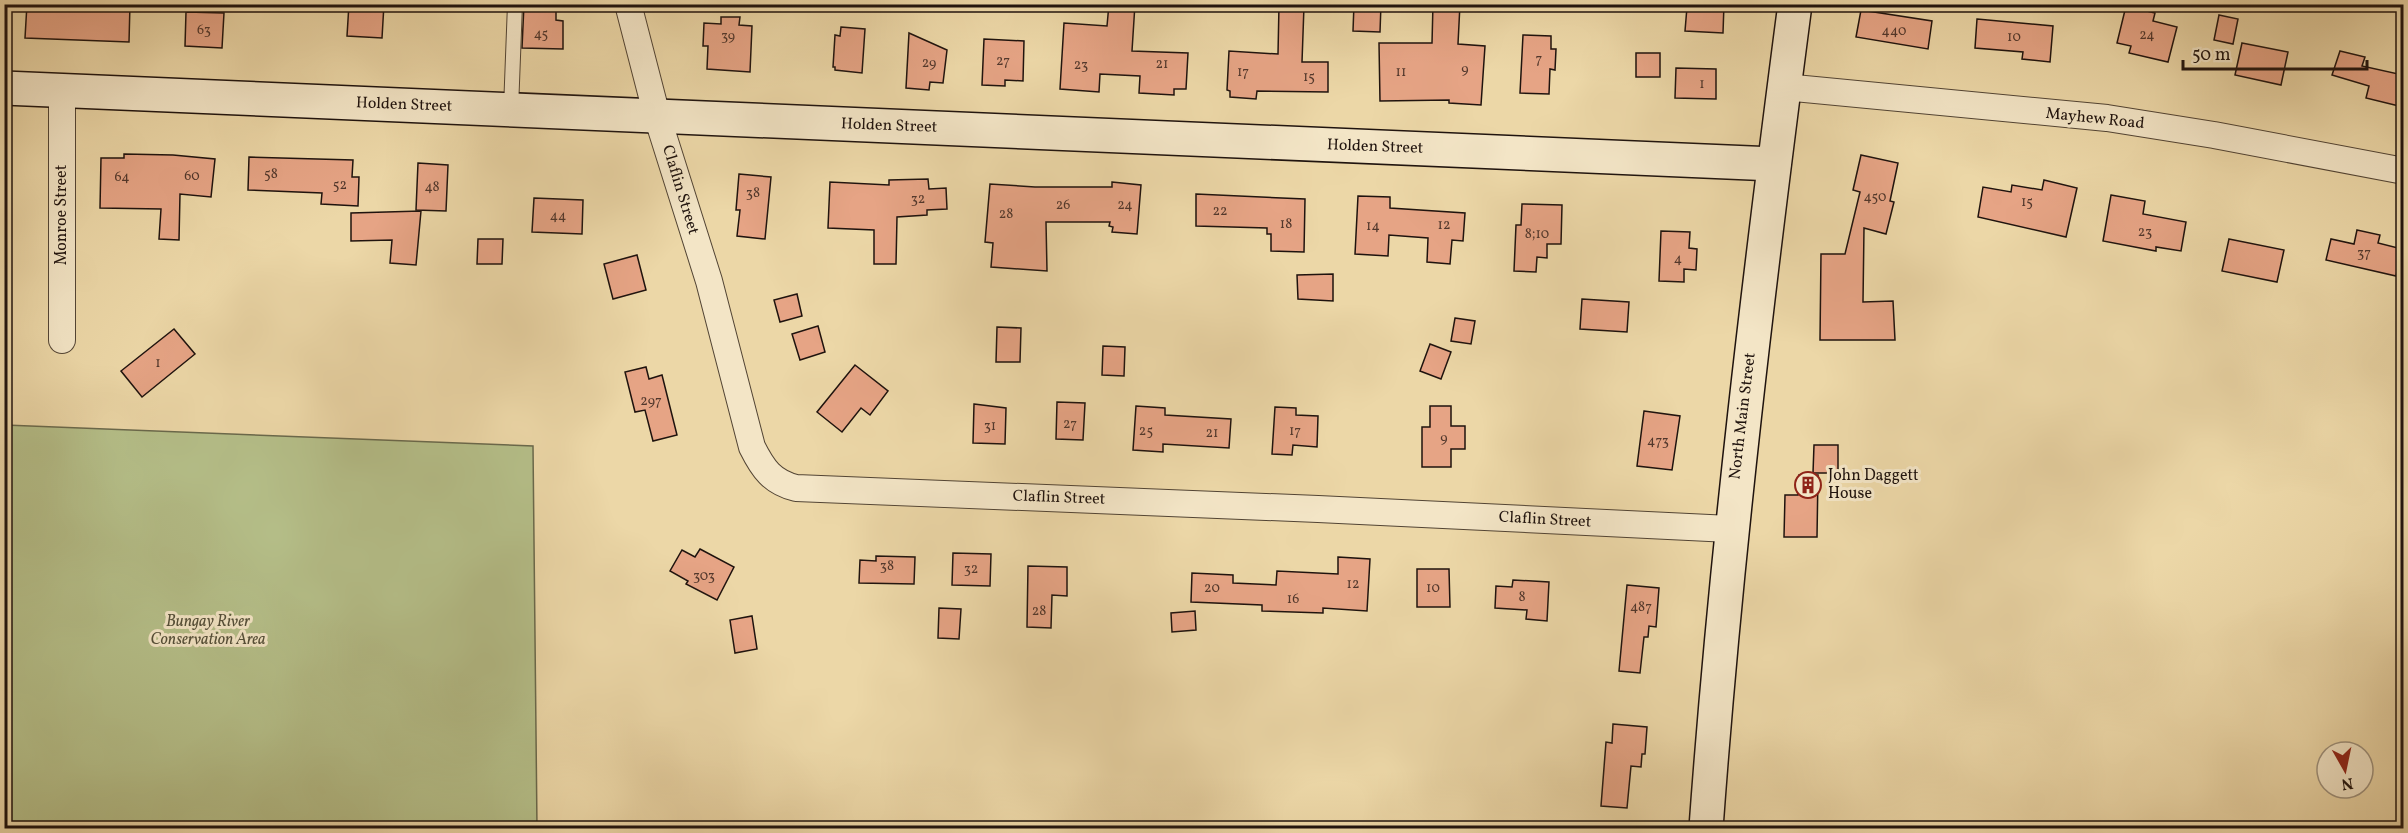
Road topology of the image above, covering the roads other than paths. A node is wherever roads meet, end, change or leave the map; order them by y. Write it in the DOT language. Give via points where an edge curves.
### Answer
graph roads {
  1 [pos="515,4"];
  2 [pos="628,4"];
  3 [pos="1795,4"];
  4 [pos="1784,87"];
  5 [pos="4,88"];
  6 [pos="62,90"];
  7 [pos="511,109"];
  8 [pos="657,116"];
  9 [pos="1774,164"];
  10 [pos="2403,171"];
  11 [pos="62,340"];
  12 [pos="1730,529"];
  13 [pos="1706,828"];
  1 -- 7 [label="lane"];
  2 -- 8 [label="street"];
  3 -- 4 [label="main road, North Main Street"];
  4 -- 9 [label="main road, North Main Street"];
  4 -- 10 [label="street, Mayhew Road" via="2107,118"];
  5 -- 6 [label="main road, Holden Street"];
  6 -- 7 [label="main road, Holden Street"];
  6 -- 11 [label="street, Monroe Street"];
  7 -- 8 [label="main road, Holden Street"];
  8 -- 9 [label="main road, Holden Street"];
  8 -- 12 [label="street, Claflin Street" via="709,281 752,447 780,484 796,488"];
  9 -- 12 [label="main road, North Main Street"];
  12 -- 13 [label="main road, North Main Street"];
}
